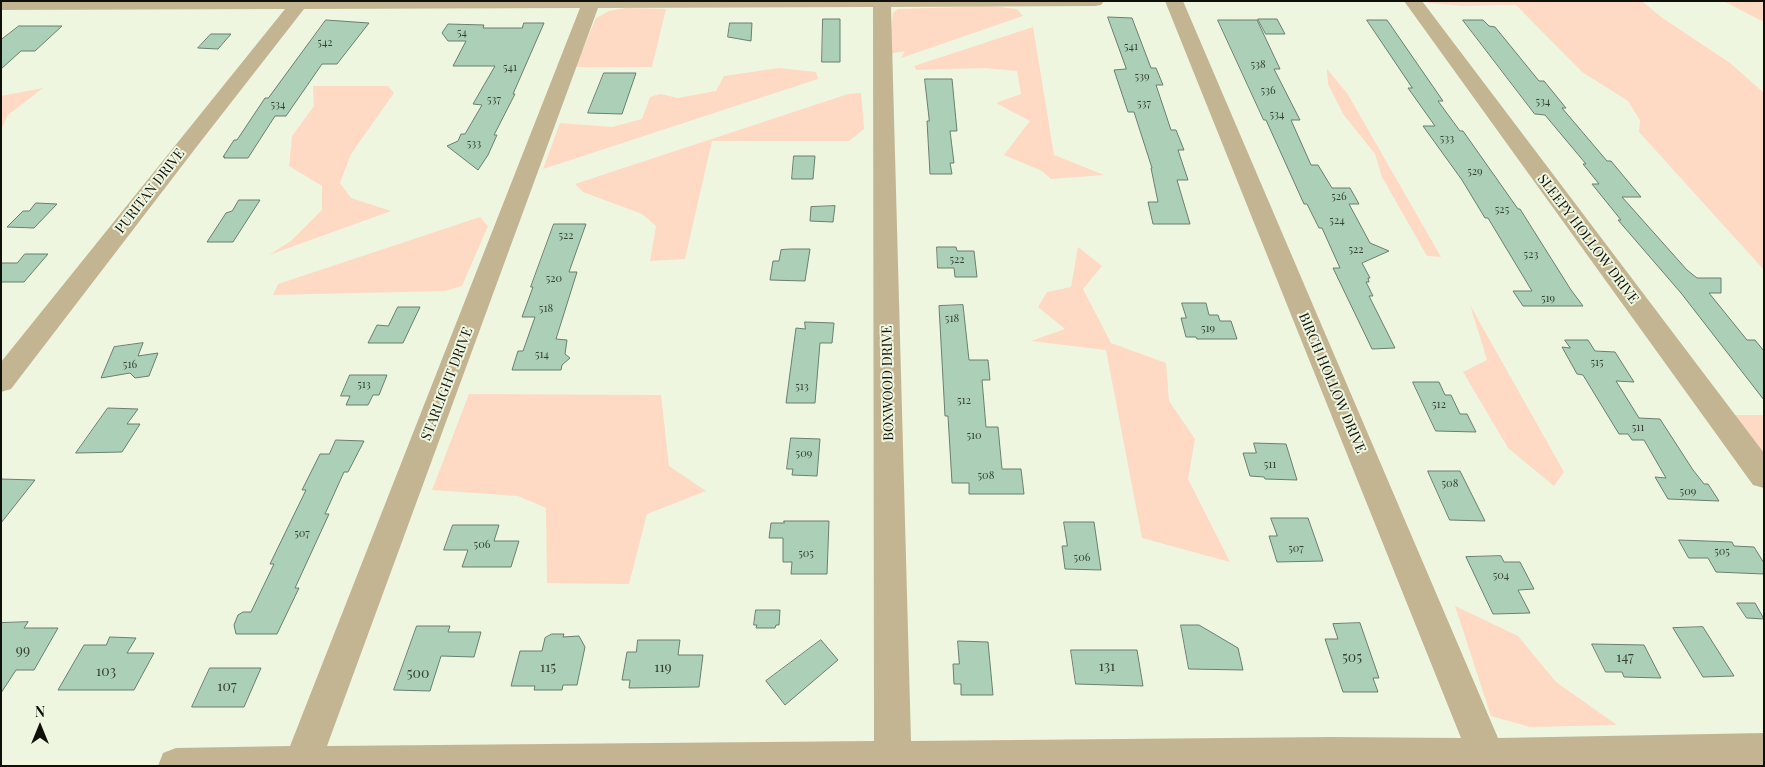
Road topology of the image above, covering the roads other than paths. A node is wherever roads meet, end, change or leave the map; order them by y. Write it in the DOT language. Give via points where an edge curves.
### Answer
graph roads {
  1 [pos="1095,1"];
  2 [pos="1174,1"];
  3 [pos="1412,1"];
  4 [pos="882,2"];
  5 [pos="300,3"];
  6 [pos="592,3"];
  7 [pos="5,5"];
  8 [pos="1,382"];
  9 [pos="1764,476"];
  10 [pos="1764,751"];
  11 [pos="893,762"];
  12 [pos="1489,762"];
  13 [pos="302,765"];
  14 [pos="176,766"];
  1 -- 4 [label="street"];
  2 -- 12 [label="street, BIRCH HOLLOW DRIVE"];
  3 -- 9 [label="street, SLEEPY HOLLOW DRIVE"];
  4 -- 6 [label="street"];
  4 -- 11 [label="street, BOXWOOD DRIVE"];
  5 -- 6 [label="street"];
  5 -- 7 [label="street"];
  5 -- 8 [label="street, PURITAN DRIVE"];
  6 -- 13 [label="street, STARLIGHT DRIVE"];
  10 -- 12 [label="street"];
  11 -- 12 [label="street" via="1331,754"];
  11 -- 13 [label="street"];
  13 -- 14 [label="street"];
}
